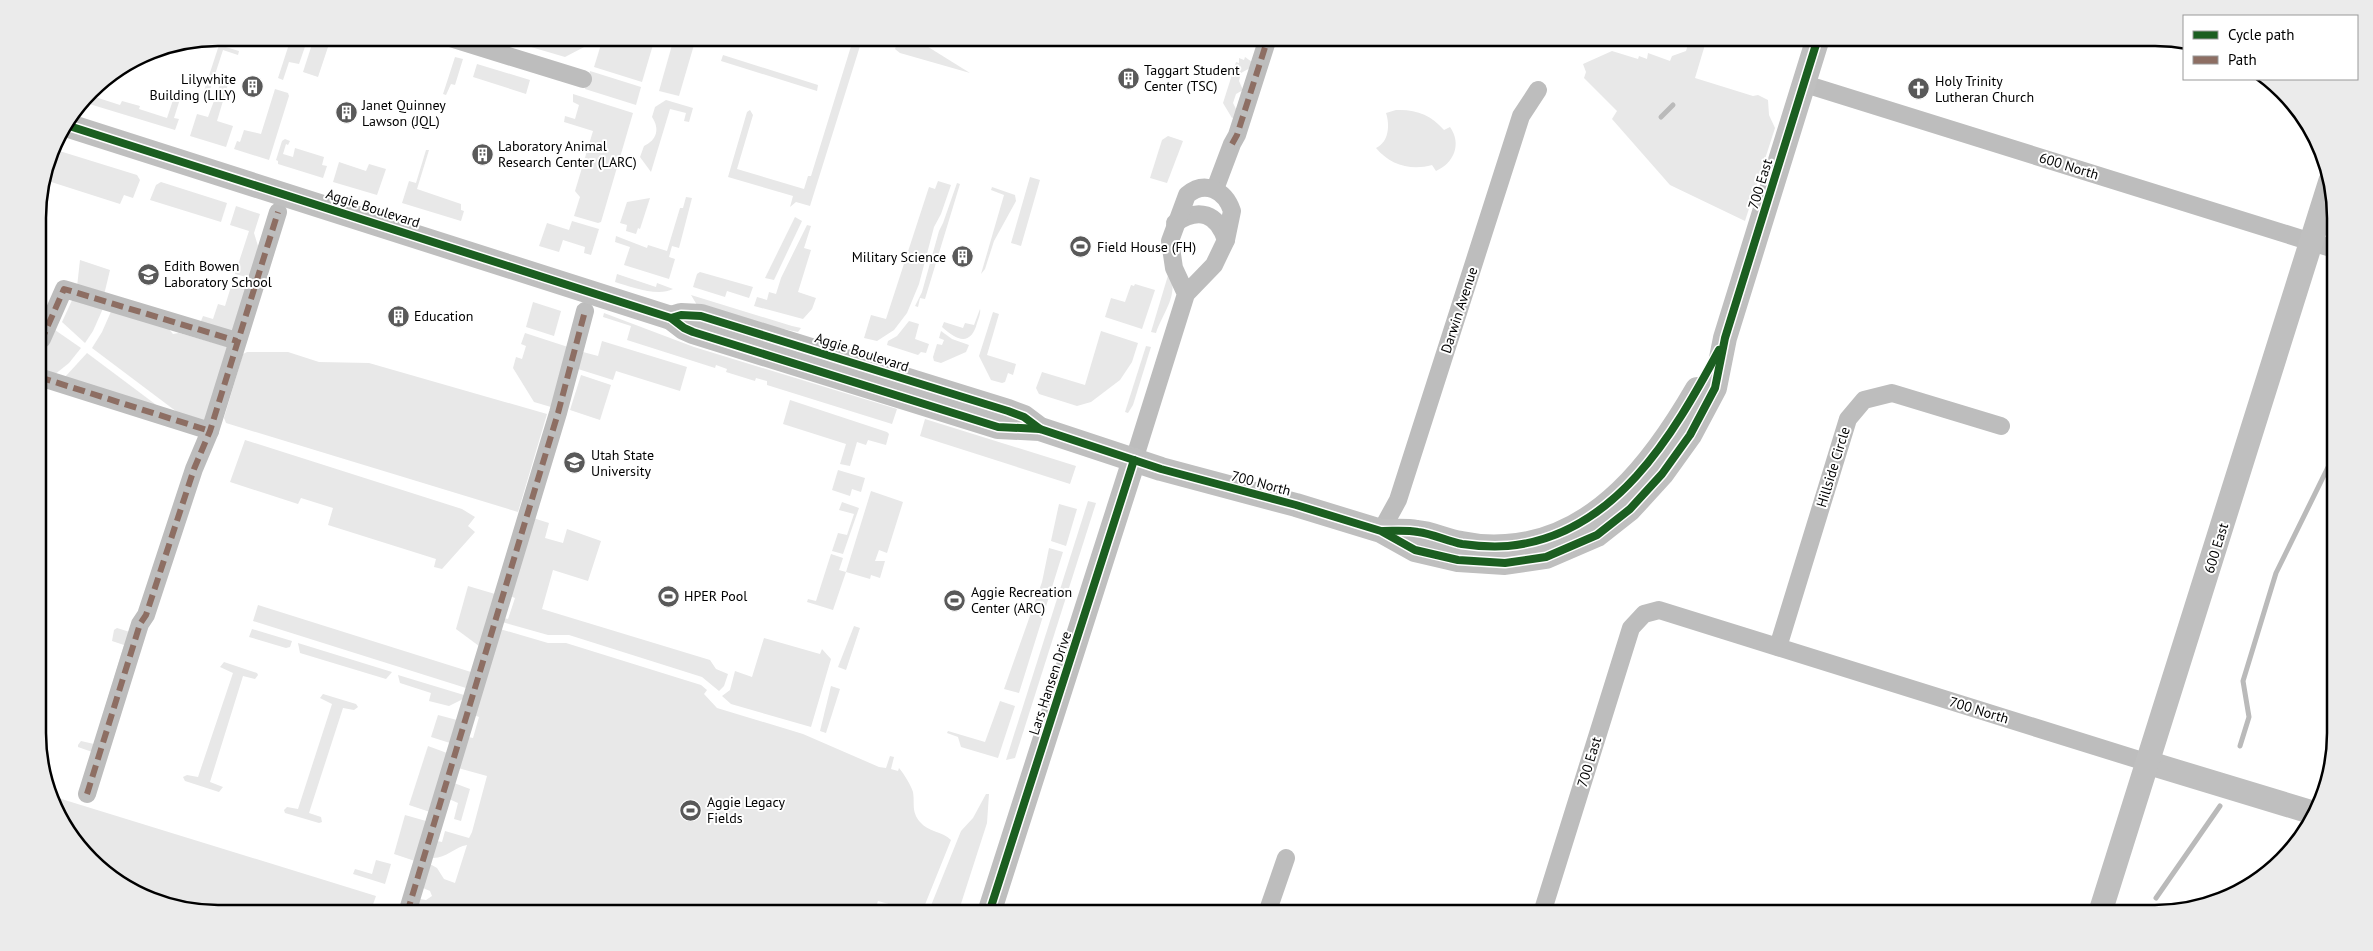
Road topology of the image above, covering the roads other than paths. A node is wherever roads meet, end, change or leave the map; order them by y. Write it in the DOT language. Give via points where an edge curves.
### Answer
graph roads {
  1 [pos="475,46"];
  2 [pos="1265,46"];
  3 [pos="1816,46"];
  4 [pos="583,80"];
  5 [pos="1805,84"];
  6 [pos="1538,90"];
  7 [pos="73,127"];
  8 [pos="1215,189"];
  9 [pos="2325,197"];
  10 [pos="278,212"];
  11 [pos="1175,223"];
  12 [pos="1226,240"];
  13 [pos="2311,242"];
  14 [pos="2327,247"];
  15 [pos="1186,294"];
  16 [pos="585,311"];
  17 [pos="47,328"];
  18 [pos="237,342"];
  19 [pos="47,379"];
  20 [pos="2000,426"];
  21 [pos="210,430"];
  22 [pos="1134,460"];
  23 [pos="1593,527"];
  24 [pos="1381,531"];
  25 [pos="1644,614"];
  26 [pos="1778,647"];
  27 [pos="2149,763"];
  28 [pos="87,794"];
  29 [pos="2308,811"];
  30 [pos="1286,858"];
  31 [pos="1270,904"];
  32 [pos="1545,904"];
  33 [pos="2103,904"];
  34 [pos="410,905"];
  35 [pos="992,905"];
  1 -- 4 [label="street"];
  2 -- 8 [label="street" via="1237,135"];
  3 -- 5 [label="street, 700 East"];
  5 -- 13 [label="street, 600 North"];
  5 -- 23 [label="street, 700 East" via="1725,338 1676,426 1650,462"];
  6 -- 24 [label="street, Darwin Avenue" via="1521,116 1398,500"];
  7 -- 22 [label="street, Aggie Boulevard" via="671,318 693,332 911,401 998,427 1040,429"];
  8 -- 11 [label="street" via="1202,187 1187,195"];
  8 -- 12 [label="street, Lars Hansen Drive" via="1223,194 1232,211"];
  9 -- 13 [label="street, 600 East"];
  10 -- 18 [label="street"];
  11 -- 12 [label="street" via="1190,215 1205,214 1219,224"];
  11 -- 15 [label="street" via="1170,240 1174,268"];
  12 -- 15 [label="street, Lars Hansen Drive" via="1214,265"];
  13 -- 14 [label="street, 600 North"];
  13 -- 27 [label="street, 600 East"];
  15 -- 22 [label="street, Lars Hansen Drive"];
  16 -- 34 [label="street" via="558,413"];
  17 -- 18 [label="street" via="64,289"];
  18 -- 21 [label="street"];
  19 -- 21 [label="street"];
  20 -- 26 [label="street, Hillside Circle" via="1892,393 1864,400 1848,419"];
  21 -- 28 [label="street" via="147,612 140,624"];
  22 -- 24 [label="street, 700 North"];
  22 -- 35 [label="street, Lars Hansen Drive"];
  23 -- 24 [label="street, 700 North" via="1507,546 1462,544 1417,532"];
  25 -- 26 [label="street, 700 North" via="1659,610"];
  25 -- 32 [label="street, 700 East" via="1631,628"];
  26 -- 27 [label="street, 700 North"];
  27 -- 29 [label="street, 700 North"];
  27 -- 33 [label="street, 600 East"];
  30 -- 31 [label="street"];
}
